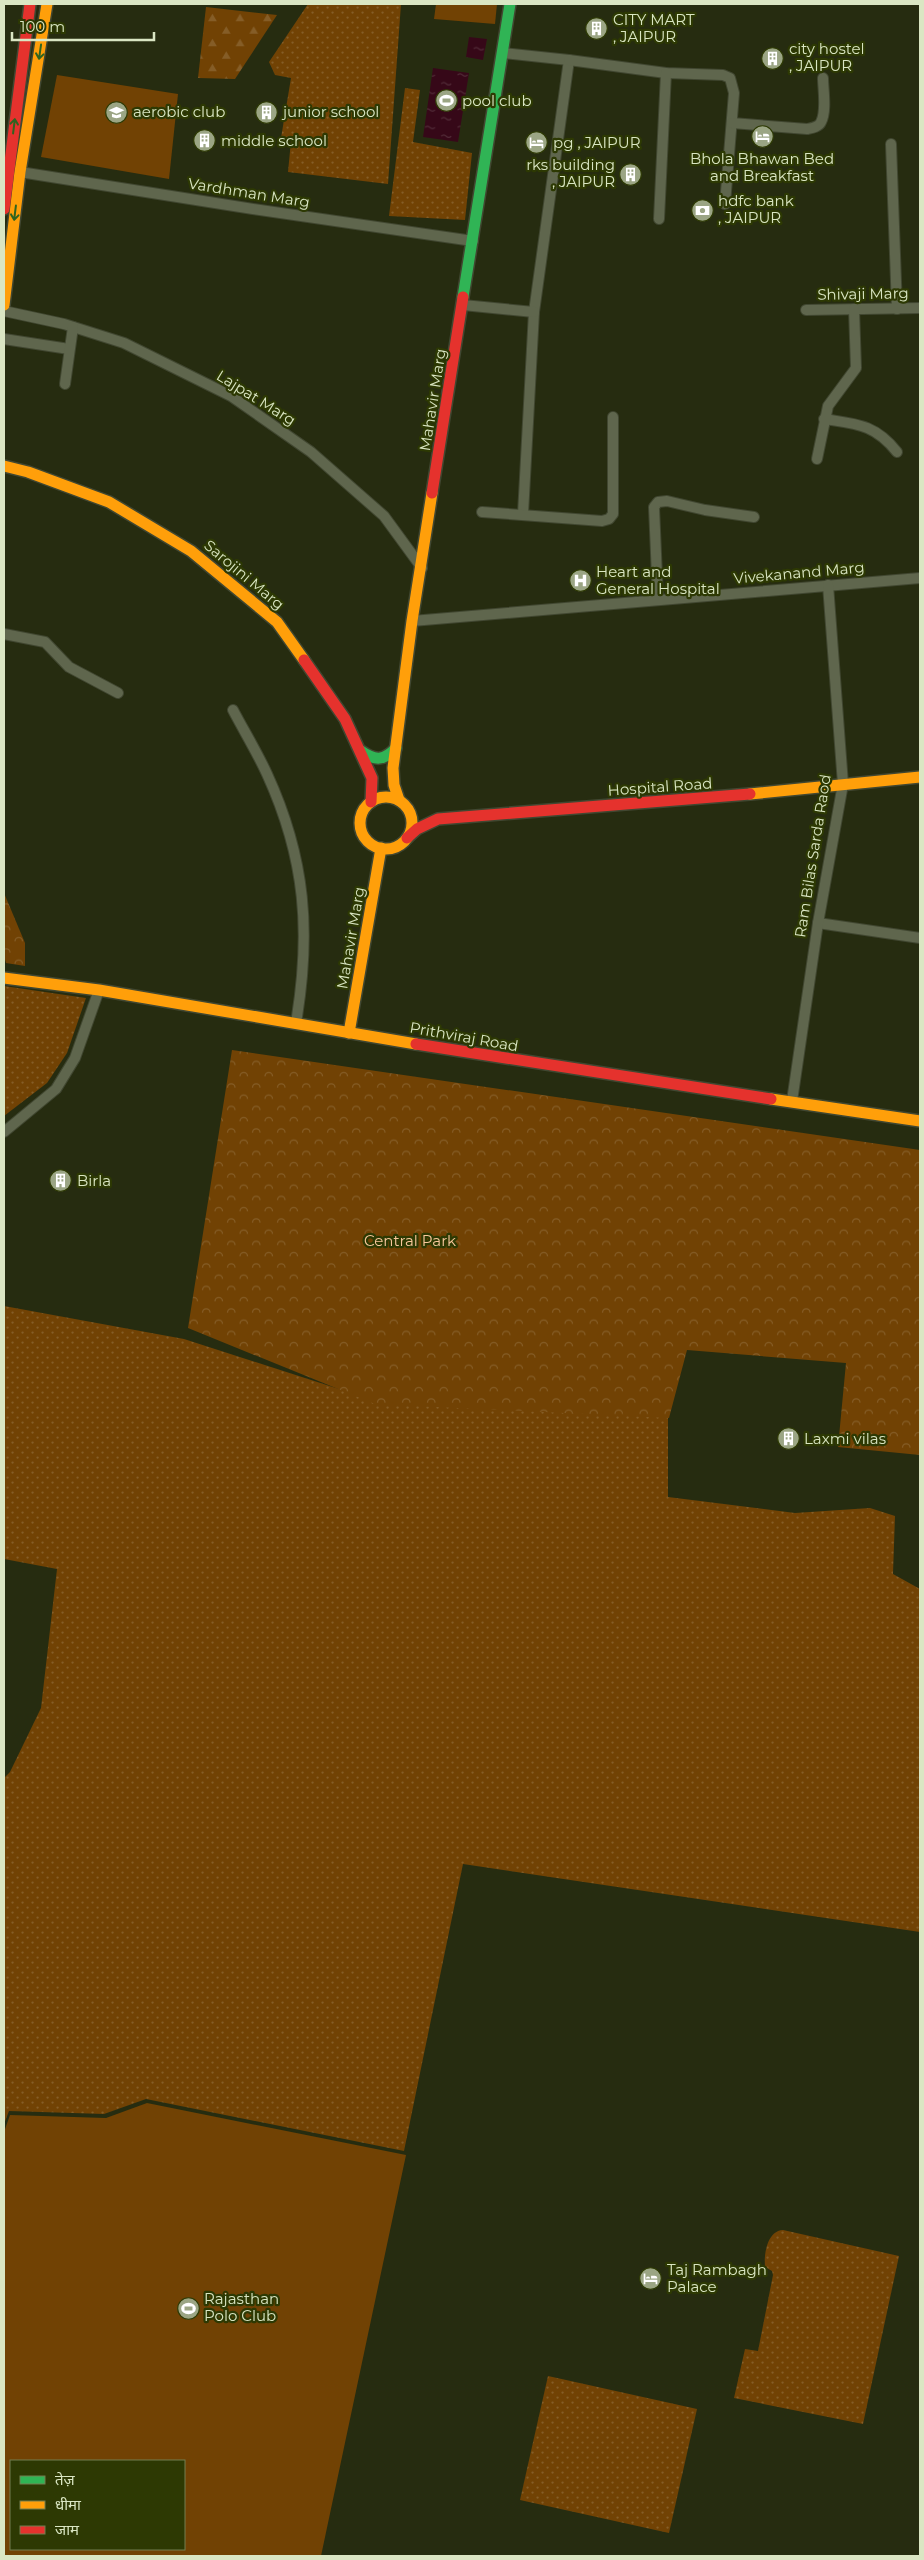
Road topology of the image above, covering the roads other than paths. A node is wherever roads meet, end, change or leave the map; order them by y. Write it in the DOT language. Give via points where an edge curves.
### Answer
graph roads {
  1 [pos="30,4"];
  2 [pos="47,4"];
  3 [pos="510,4"];
  4 [pos="503,53"];
  5 [pos="569,60"];
  6 [pos="666,73"];
  7 [pos="822,78"];
  8 [pos="732,123"];
  9 [pos="891,144"];
  10 [pos="20,172"];
  11 [pos="725,204"];
  12 [pos="4,209"];
  13 [pos="659,219"];
  14 [pos="473,240"];
  15 [pos="4,305"];
  16 [pos="463,305"];
  17 [pos="896,308"];
  18 [pos="920,308"];
  19 [pos="854,309"];
  20 [pos="806,310"];
  21 [pos="4,311"];
  22 [pos="534,312"];
  23 [pos="74,327"];
  24 [pos="4,339"];
  25 [pos="69,349"];
  26 [pos="65,384"];
  27 [pos="613,417"];
  28 [pos="824,419"];
  29 [pos="897,452"];
  30 [pos="817,459"];
  31 [pos="4,466"];
  32 [pos="482,512"];
  33 [pos="523,514"];
  34 [pos="754,517"];
  35 [pos="422,568"];
  36 [pos="920,578"];
  37 [pos="828,585"];
  38 [pos="658,600"];
  39 [pos="412,622"];
  40 [pos="4,634"];
  41 [pos="118,693"];
  42 [pos="233,710"];
  43 [pos="396,748"];
  44 [pos="361,752"];
  45 [pos="920,777"];
  46 [pos="843,784"];
  47 [pos="399,800"];
  48 [pos="370,802"];
  49 [pos="410,813"];
  50 [pos="438,818"];
  51 [pos="407,838"];
  52 [pos="381,848"];
  53 [pos="818,923"];
  54 [pos="920,938"];
  55 [pos="4,978"];
  56 [pos="99,990"];
  57 [pos="296,1024"];
  58 [pos="349,1033"];
  59 [pos="792,1101"];
  60 [pos="920,1122"];
  61 [pos="4,1132"];
  12 -- 1 [label="street, one-way"];
  2 -- 10 [label="street, one-way"];
  3 -- 4 [label="street, Mahavir Marg"];
  4 -- 5 [label="street"];
  4 -- 14 [label="street, Mahavir Marg"];
  5 -- 6 [label="street"];
  5 -- 22 [label="street"];
  6 -- 8 [label="street" via="730,78 734,93"];
  6 -- 13 [label="street"];
  7 -- 8 [label="street" via="823,113 816,127"];
  8 -- 11 [label="street"];
  9 -- 17 [label="street"];
  10 -- 14 [label="street, Vardhman Marg"];
  10 -- 15 [label="street, one-way"];
  14 -- 16 [label="street, Mahavir Marg"];
  16 -- 22 [label="street"];
  16 -- 35 [label="street, Mahavir Marg"];
  17 -- 18 [label="street, Shivaji Marg"];
  17 -- 19 [label="street, Shivaji Marg"];
  19 -- 20 [label="street, Shivaji Marg"];
  19 -- 28 [label="street" via="856,368 828,406"];
  21 -- 23 [label="street, Lajpat Marg"];
  22 -- 33 [label="street"];
  23 -- 25 [label="street"];
  23 -- 35 [label="street, Lajpat Marg" via="124,343 231,396 311,452 384,516"];
  24 -- 25 [label="street"];
  25 -- 26 [label="street"];
  27 -- 33 [label="street" via="613,514 609,519"];
  28 -- 29 [label="street" via="863,424 889,442"];
  28 -- 30 [label="street"];
  31 -- 44 [label="street, Sarojini Marg" via="109,502 191,551 277,622 345,719"];
  32 -- 33 [label="street"];
  34 -- 38 [label="street" via="658,502 654,507"];
  35 -- 39 [label="street, Mahavir Marg"];
  36 -- 37 [label="street, Vivekanand Marg"];
  37 -- 38 [label="street, Vivekanand Marg"];
  37 -- 46 [label="street, Ram Bilas Sarda Raod"];
  38 -- 39 [label="street, Vivekanand Marg"];
  39 -- 43 [label="street, Mahavir Marg"];
  40 -- 41 [label="street" via="45,642 69,668"];
  42 -- 57 [label="street" via="267,774 286,823 299,872 305,924 303,977"];
  43 -- 44 [label="street" via="389,757 379,760"];
  43 -- 47 [label="street, Mahavir Marg" via="394,785"];
  44 -- 48 [label="street, Sarojini Marg" via="372,778"];
  45 -- 46 [label="street, Hospital Road"];
  46 -- 50 [label="street, Hospital Road" via="724,797"];
  46 -- 53 [label="street, Ram Bilas Sarda Raod"];
  47 -- 48 [label="street" via="384,797"];
  47 -- 49 [label="street"];
  48 -- 52 [label="street" via="361,816 362,833"];
  49 -- 50 [label="street"];
  49 -- 51 [label="street" via="412,822"];
  50 -- 51 [label="street, Hospital Road"];
  51 -- 52 [label="street" via="396,847"];
  52 -- 58 [label="street, Mahavir Marg"];
  53 -- 54 [label="street"];
  53 -- 59 [label="street, Ram Bilas Sarda Raod"];
  55 -- 56 [label="street, Prithviraj Road"];
  56 -- 57 [label="street, Prithviraj Road"];
  56 -- 61 [label="street" via="75,1058 56,1089"];
  57 -- 58 [label="street, Prithviraj Road"];
  58 -- 59 [label="street, Prithviraj Road" via="519,1062"];
  59 -- 60 [label="street, Prithviraj Road"];
}
